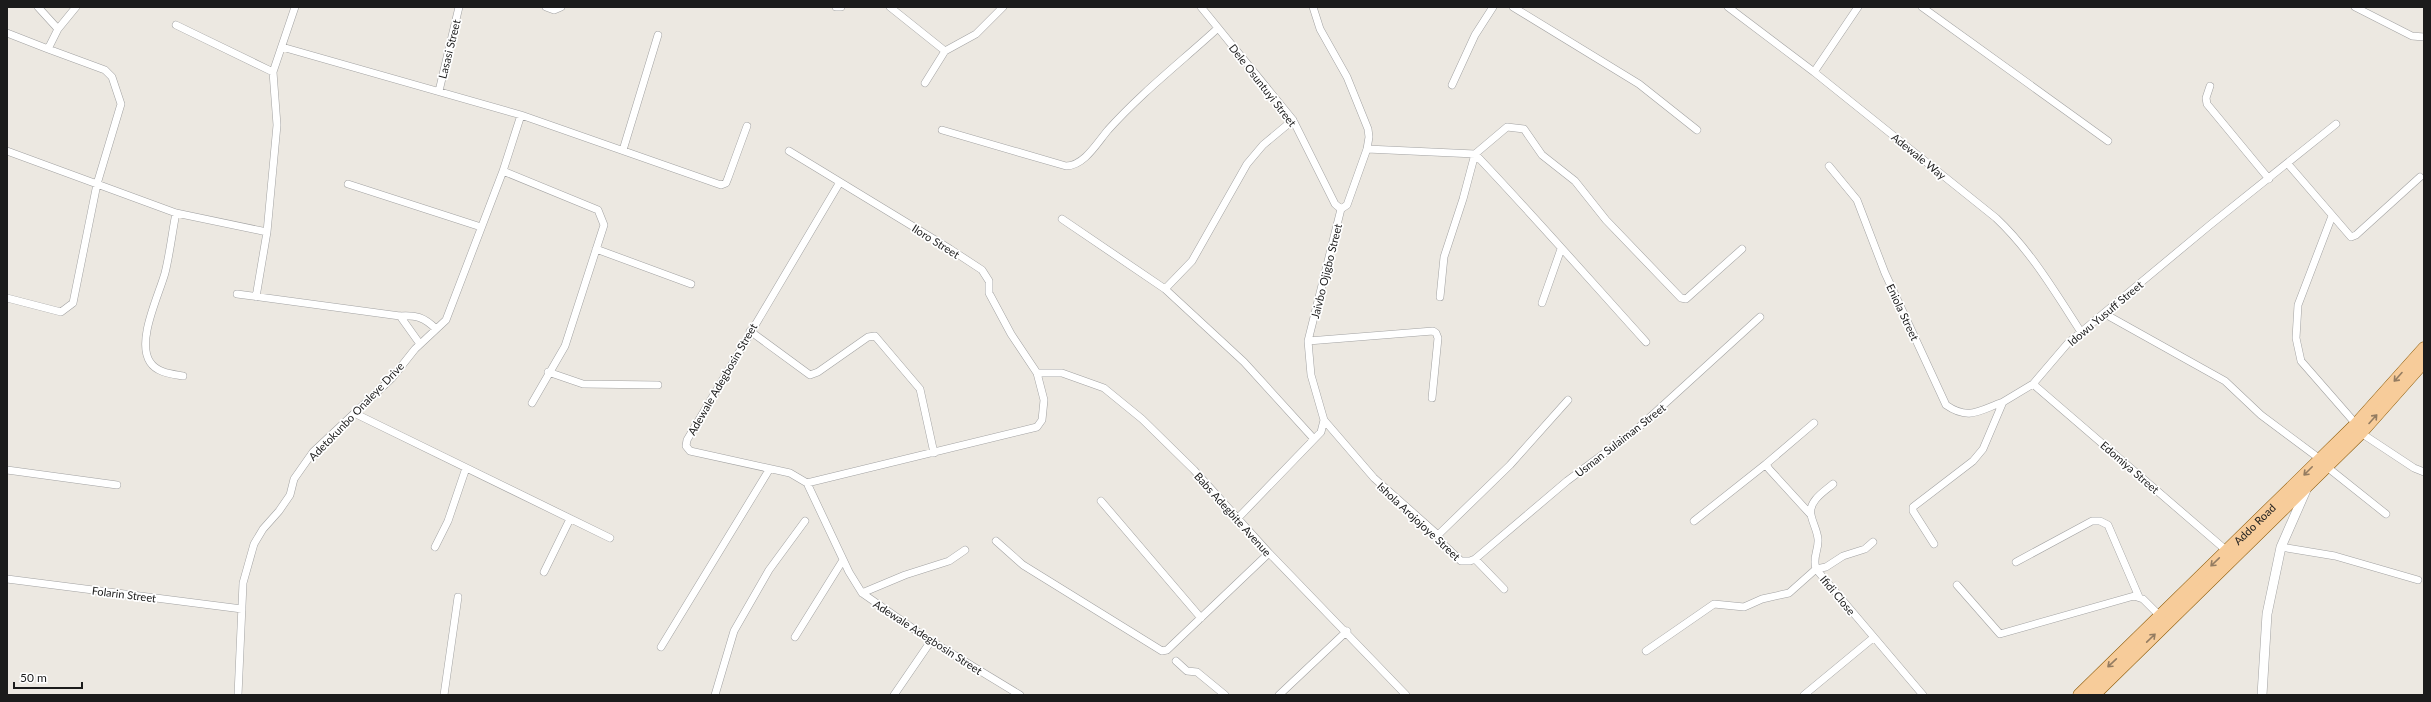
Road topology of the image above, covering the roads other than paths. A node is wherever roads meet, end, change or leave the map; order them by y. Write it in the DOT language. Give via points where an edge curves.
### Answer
graph roads {
  1 [pos="38,7"];
  2 [pos="76,7"];
  3 [pos="295,7"];
  4 [pos="459,7"];
  5 [pos="546,7"];
  6 [pos="561,7"];
  7 [pos="836,7"];
  8 [pos="841,7"];
  9 [pos="890,7"];
  10 [pos="1003,7"];
  11 [pos="1202,7"];
  12 [pos="1313,7"];
  13 [pos="1493,7"];
  14 [pos="1514,7"];
  15 [pos="1728,7"];
  16 [pos="1858,7"];
  17 [pos="1922,7"];
  18 [pos="2355,7"];
  19 [pos="176,25"];
  20 [pos="1218,28"];
  21 [pos="58,29"];
  22 [pos="7,33"];
  23 [pos="658,35"];
  24 [pos="2424,37"];
  25 [pos="282,47"];
  26 [pos="48,49"];
  27 [pos="945,51"];
  28 [pos="273,72"];
  29 [pos="1814,72"];
  30 [pos="925,83"];
  31 [pos="1452,85"];
  32 [pos="2210,86"];
  33 [pos="439,91"];
  34 [pos="521,115"];
  35 [pos="1293,120"];
  36 [pos="2336,124"];
  37 [pos="747,126"];
  38 [pos="942,130"];
  39 [pos="1697,130"];
  40 [pos="2108,141"];
  41 [pos="1367,149"];
  42 [pos="623,150"];
  43 [pos="7,151"];
  44 [pos="789,151"];
  45 [pos="1475,154"];
  46 [pos="2288,164"];
  47 [pos="1829,166"];
  48 [pos="503,171"];
  49 [pos="2420,177"];
  50 [pos="2269,179"];
  51 [pos="840,182"];
  52 [pos="97,184"];
  53 [pos="348,184"];
  54 [pos="1341,209"];
  55 [pos="176,213"];
  56 [pos="2332,216"];
  57 [pos="1062,219"];
  58 [pos="481,227"];
  59 [pos="267,232"];
  60 [pos="1562,249"];
  61 [pos="1742,249"];
  62 [pos="596,250"];
  63 [pos="691,284"];
  64 [pos="1165,289"];
  65 [pos="237,294"];
  66 [pos="1440,297"];
  67 [pos="7,298"];
  68 [pos="256,298"];
  69 [pos="1542,303"];
  70 [pos="2105,314"];
  71 [pos="400,316"];
  72 [pos="1760,317"];
  73 [pos="436,329"];
  74 [pos="750,331"];
  75 [pos="2081,332"];
  76 [pos="1308,341"];
  77 [pos="1646,342"];
  78 [pos="420,344"];
  79 [pos="2424,348"];
  80 [pos="2424,362"];
  81 [pos="548,372"];
  82 [pos="1037,373"];
  83 [pos="183,376"];
  84 [pos="2033,384"];
  85 [pos="658,386"];
  86 [pos="1432,398"];
  87 [pos="1568,400"];
  88 [pos="532,402"];
  89 [pos="2003,402"];
  90 [pos="356,414"];
  91 [pos="1324,420"];
  92 [pos="1814,423"];
  93 [pos="2359,428"];
  94 [pos="1314,439"];
  95 [pos="934,454"];
  96 [pos="2324,463"];
  97 [pos="1766,464"];
  98 [pos="466,468"];
  99 [pos="7,470"];
  100 [pos="769,470"];
  101 [pos="2424,472"];
  102 [pos="807,483"];
  103 [pos="1833,484"];
  104 [pos="117,485"];
  105 [pos="2309,485"];
  106 [pos="1101,501"];
  107 [pos="2386,514"];
  108 [pos="1811,515"];
  109 [pos="1238,518"];
  110 [pos="570,519"];
  111 [pos="805,521"];
  112 [pos="1694,521"];
  113 [pos="1438,535"];
  114 [pos="610,538"];
  115 [pos="996,541"];
  116 [pos="1872,542"];
  117 [pos="1934,544"];
  118 [pos="434,547"];
  119 [pos="2281,547"];
  120 [pos="965,550"];
  121 [pos="2227,551"];
  122 [pos="1269,553"];
  123 [pos="1475,559"];
  124 [pos="843,560"];
  125 [pos="2016,562"];
  126 [pos="1816,569"];
  127 [pos="544,572"];
  128 [pos="7,578"];
  129 [pos="2418,580"];
  130 [pos="1957,585"];
  131 [pos="1504,589"];
  132 [pos="862,593"];
  133 [pos="458,597"];
  134 [pos="2139,597"];
  135 [pos="242,609"];
  136 [pos="2160,616"];
  137 [pos="1201,618"];
  138 [pos="1347,631"];
  139 [pos="795,637"];
  140 [pos="1873,638"];
  141 [pos="931,641"];
  142 [pos="661,647"];
  143 [pos="1646,651"];
  144 [pos="1176,661"];
  145 [pos="238,695"];
  146 [pos="444,695"];
  147 [pos="715,695"];
  148 [pos="894,695"];
  149 [pos="1020,695"];
  150 [pos="1225,695"];
  151 [pos="1279,695"];
  152 [pos="1406,695"];
  153 [pos="1804,695"];
  154 [pos="1923,695"];
  155 [pos="2079,695"];
  156 [pos="2094,695"];
  157 [pos="2262,695"];
  1 -- 21 [label="street"];
  2 -- 21 [label="street"];
  3 -- 25 [label="street"];
  4 -- 33 [label="street, Lasasi Street"];
  5 -- 6 [label="street" via="554,10"];
  7 -- 8 [label="street"];
  9 -- 27 [label="street"];
  10 -- 27 [label="street" via="976,34"];
  11 -- 20 [label="street, Dele Osuntuyi Street"];
  12 -- 41 [label="street, Jaivbo Ojigbo Street" via="1320,29 1347,77 1368,129"];
  13 -- 31 [label="street" via="1474,35"];
  14 -- 39 [label="street" via="1639,84"];
  15 -- 29 [label="street, Adewale Way"];
  16 -- 29 [label="street"];
  17 -- 40 [label="street"];
  18 -- 24 [label="street" via="2412,36"];
  19 -- 28 [label="street"];
  20 -- 35 [label="street, Dele Osuntuyi Street"];
  20 -- 38 [label="street" via="1112,126 1080,162 1073,166"];
  21 -- 26 [label="street"];
  22 -- 26 [label="street"];
  23 -- 42 [label="street"];
  25 -- 28 [label="street"];
  25 -- 33 [label="street"];
  26 -- 52 [label="street" via="105,70 112,76 121,100"];
  27 -- 30 [label="street"];
  28 -- 59 [label="street" via="277,126"];
  29 -- 75 [label="street, Adewale Way" via="2015,236"];
  32 -- 50 [label="street" via="2207,104"];
  33 -- 34 [label="street"];
  34 -- 42 [label="street"];
  34 -- 48 [label="street, Adetokunbo Onaleye Drive"];
  35 -- 54 [label="street, Dele Osuntuyi Street" via="1335,204"];
  35 -- 64 [label="street" via="1263,145 1247,164 1192,261"];
  36 -- 46 [label="street, Idowu Yusuff Street"];
  37 -- 42 [label="street" via="726,183 721,185"];
  41 -- 45 [label="street"];
  41 -- 54 [label="street, Jaivbo Ojigbo Street" via="1347,205"];
  43 -- 52 [label="street"];
  44 -- 51 [label="street, Iloro Street"];
  45 -- 60 [label="street"];
  45 -- 61 [label="street" via="1507,127 1517,126 1524,129 1542,154 1575,181 1606,220 1681,298 1686,299"];
  45 -- 66 [label="street" via="1444,257"];
  46 -- 50 [label="street, Idowu Yusuff Street"];
  46 -- 56 [label="street"];
  47 -- 89 [label="street, Eniola Street" via="1857,200 1885,273 1946,405 1956,412 1967,415"];
  48 -- 58 [label="street, Adetokunbo Onaleye Drive"];
  48 -- 62 [label="street" via="598,210 604,225"];
  49 -- 56 [label="street" via="2356,235 2351,237"];
  50 -- 70 [label="street, Idowu Yusuff Street"];
  51 -- 74 [label="street, Adewale Adegbosin Street"];
  51 -- 82 [label="street, Iloro Street" via="982,270 988,281 989,293 1011,334"];
  52 -- 55 [label="street"];
  52 -- 67 [label="street" via="73,303 68,309 55,312"];
  53 -- 58 [label="street"];
  54 -- 76 [label="street, Jaivbo Ojigbo Street"];
  55 -- 59 [label="street"];
  55 -- 83 [label="street" via="164,274 148,328 147,347 150,362 159,371"];
  56 -- 93 [label="street" via="2298,305 2296,338 2301,362"];
  57 -- 64 [label="street"];
  58 -- 73 [label="street, Adetokunbo Onaleye Drive" via="452,308 446,320"];
  59 -- 68 [label="street"];
  60 -- 69 [label="street"];
  60 -- 77 [label="street"];
  62 -- 63 [label="street"];
  62 -- 81 [label="street" via="565,346"];
  64 -- 94 [label="street" via="1244,362"];
  65 -- 68 [label="street"];
  68 -- 71 [label="street"];
  70 -- 75 [label="street, Idowu Yusuff Street"];
  70 -- 96 [label="street" via="2225,381 2261,415"];
  71 -- 73 [label="street" via="413,315 426,319"];
  71 -- 78 [label="street"];
  72 -- 123 [label="street, Usman Sulaiman Street" via="1637,430 1567,481"];
  73 -- 78 [label="street, Adetokunbo Onaleye Drive"];
  74 -- 95 [label="street" via="810,374 818,372 868,337 876,336 920,389"];
  74 -- 100 [label="street, Adewale Adegbosin Street" via="687,440 686,446 690,451"];
  75 -- 84 [label="street, Idowu Yusuff Street" via="2068,343"];
  76 -- 86 [label="street" via="1433,331 1438,338"];
  76 -- 91 [label="street, Jaivbo Ojigbo Street" via="1311,375"];
  78 -- 90 [label="street, Adetokunbo Onaleye Drive" via="392,378"];
  79 -- 93 [label="main road, Addo Road, one-way"];
  93 -- 80 [label="main road, Addo Road, one-way"];
  81 -- 85 [label="street" via="583,384"];
  81 -- 88 [label="street"];
  82 -- 95 [label="street, Iloro Street" via="1044,400 1042,420 1037,427"];
  82 -- 109 [label="street, Babs Adegbite Avenue" via="1062,373 1104,388 1142,419"];
  84 -- 89 [label="street, Idowu Yusuff Street"];
  84 -- 121 [label="street, Edomiya Street"];
  87 -- 113 [label="street" via="1510,465"];
  89 -- 117 [label="street" via="1983,448 1973,461 1913,508"];
  90 -- 98 [label="street"];
  90 -- 135 [label="street, Adetokunbo Onaleye Drive" via="313,452 294,479 290,495 283,506 254,544 243,583"];
  91 -- 94 [label="street" via="1321,432"];
  91 -- 113 [label="street, Ishola Arojojoye Street" via="1374,478"];
  92 -- 97 [label="street"];
  93 -- 96 [label="main road, Addo Road"];
  93 -- 101 [label="street" via="2414,468"];
  94 -- 109 [label="street"];
  95 -- 102 [label="street, Iloro Street"];
  96 -- 105 [label="main road, Addo Road"];
  96 -- 107 [label="street"];
  96 -- 121 [label="main road, Addo Road, one-way"];
  97 -- 108 [label="street"];
  97 -- 112 [label="street"];
  98 -- 110 [label="street"];
  98 -- 118 [label="street" via="448,521"];
  99 -- 104 [label="street"];
  100 -- 102 [label="street, Adewale Adegbosin Street" via="790,474"];
  100 -- 142 [label="street"];
  102 -- 124 [label="street, Adewale Adegbosin Street"];
  103 -- 108 [label="street" via="1816,498 1811,506"];
  105 -- 119 [label="street"];
  156 -- 105 [label="main road, Addo Road, one-way"];
  106 -- 137 [label="street"];
  108 -- 126 [label="street, Ifidi Close" via="1818,541 1814,555"];
  109 -- 122 [label="street, Babs Adegbite Avenue"];
  110 -- 114 [label="street"];
  110 -- 127 [label="street"];
  111 -- 147 [label="street" via="770,570 734,631"];
  113 -- 123 [label="street, Ishola Arojojoye Street" via="1443,544 1461,561"];
  115 -- 137 [label="street" via="1023,565 1162,652"];
  116 -- 126 [label="street" via="1865,549"];
  119 -- 129 [label="street" via="2335,556"];
  119 -- 157 [label="street" via="2267,614"];
  120 -- 132 [label="street" via="949,561 905,575"];
  121 -- 136 [label="main road, Addo Road, one-way"];
  122 -- 137 [label="street"];
  122 -- 138 [label="street, Babs Adegbite Avenue"];
  123 -- 131 [label="street, Ishola Arojojoye Street"];
  124 -- 132 [label="street, Adewale Adegbosin Street"];
  124 -- 139 [label="street"];
  125 -- 134 [label="street" via="2092,521 2100,521 2108,525"];
  126 -- 140 [label="street, Ifidi Close"];
  126 -- 143 [label="street" via="1789,593 1775,595 1744,607 1714,604"];
  128 -- 135 [label="street, Folarin Street"];
  130 -- 134 [label="street" via="2000,634"];
  132 -- 141 [label="street, Adewale Adegbosin Street"];
  133 -- 146 [label="street"];
  134 -- 136 [label="street"];
  135 -- 145 [label="street, Adetokunbo Onaleye Drive"];
  136 -- 155 [label="main road, Addo Road, one-way"];
  138 -- 151 [label="street"];
  138 -- 152 [label="street, Babs Adegbite Avenue"];
  140 -- 153 [label="street"];
  140 -- 154 [label="street, Ifidi Close"];
  141 -- 148 [label="street"];
  141 -- 149 [label="street, Adewale Adegbosin Street"];
  144 -- 150 [label="street" via="1187,671 1197,672"];
}
